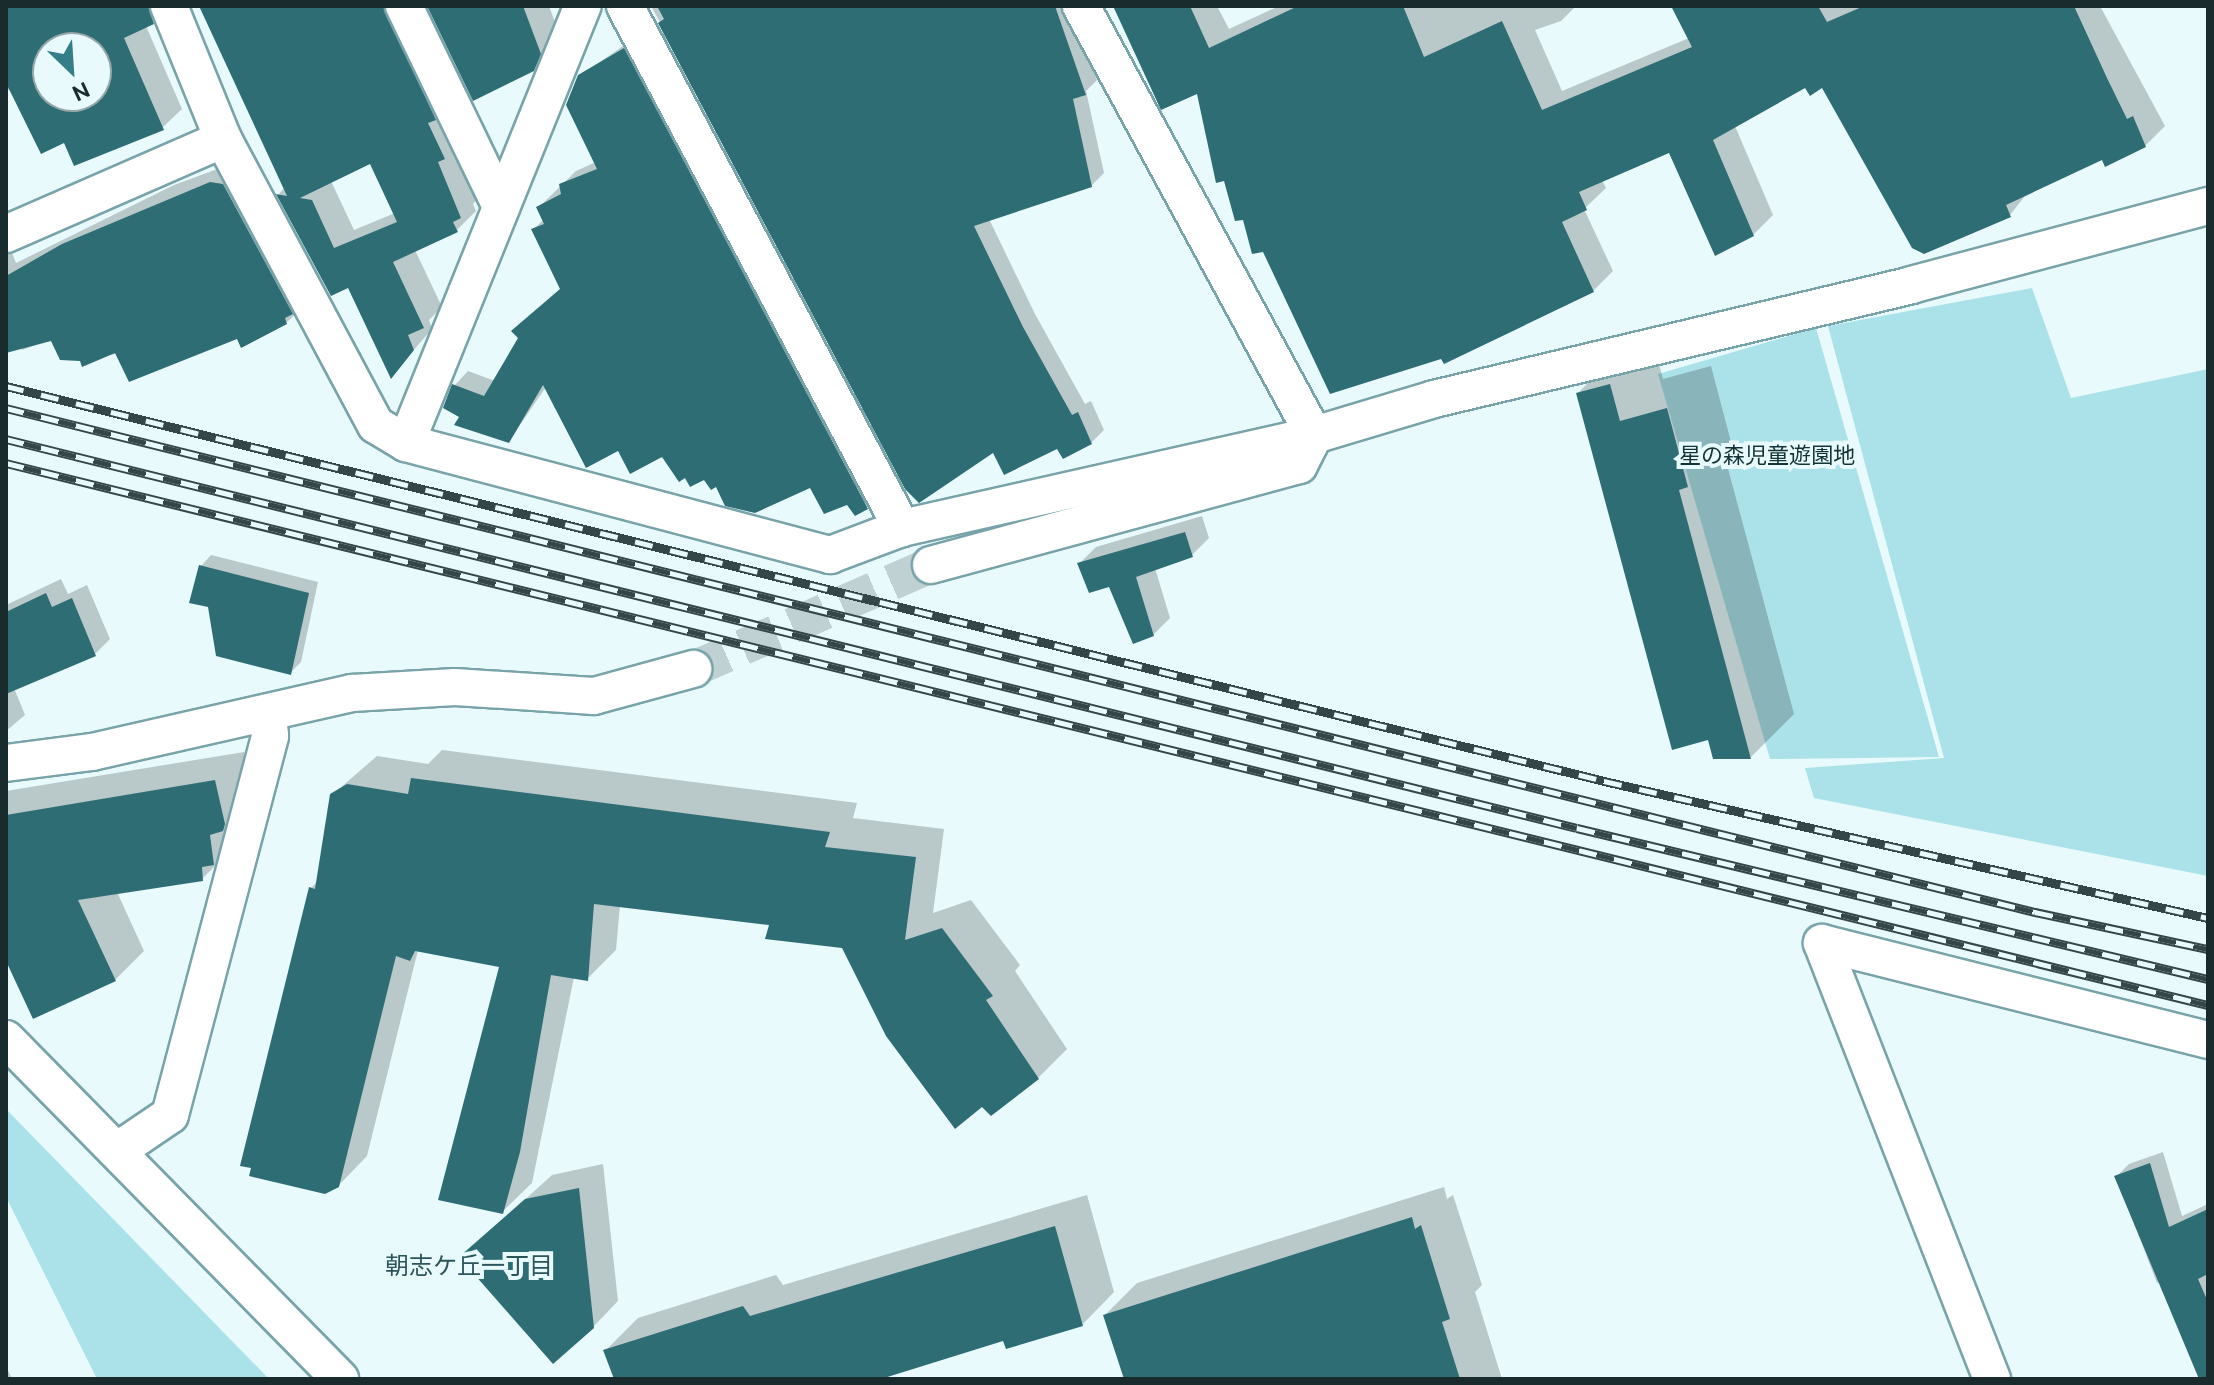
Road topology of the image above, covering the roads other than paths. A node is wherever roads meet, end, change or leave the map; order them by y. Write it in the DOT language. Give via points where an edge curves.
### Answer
graph roads {
  1 [pos="169,6"];
  2 [pos="404,6"];
  3 [pos="583,6"];
  4 [pos="625,6"];
  5 [pos="1081,6"];
  6 [pos="223,139"];
  7 [pos="2208,206"];
  8 [pos="501,207"];
  9 [pos="6,234"];
  10 [pos="1314,435"];
  11 [pos="406,443"];
  12 [pos="902,528"];
  13 [pos="931,565"];
  14 [pos="693,669"];
  15 [pos="268,714"];
  16 [pos="6,763"];
  17 [pos="6,1039"];
  18 [pos="2208,1040"];
  19 [pos="117,1151"];
  20 [pos="340,1379"];
  21 [pos="1992,1379"];
  1 -- 6 [label="street"];
  2 -- 8 [label="street"];
  3 -- 8 [label="street"];
  4 -- 12 [label="street"];
  5 -- 10 [label="street"];
  6 -- 9 [label="street"];
  6 -- 11 [label="street" via="376,425"];
  7 -- 10 [label="street" via="1880,292 1434,399"];
  8 -- 11 [label="street"];
  10 -- 12 [label="street"];
  10 -- 13 [label="street" via="1299,465"];
  11 -- 12 [label="street" via="830,555"];
  14 -- 15 [label="street" via="594,696 455,687 352,693"];
  15 -- 16 [label="street" via="92,752"];
  15 -- 19 [label="street" via="270,736 170,1115"];
  17 -- 19 [label="street"];
  18 -- 21 [label="street" via="1822,943"];
  19 -- 20 [label="street"];
}
